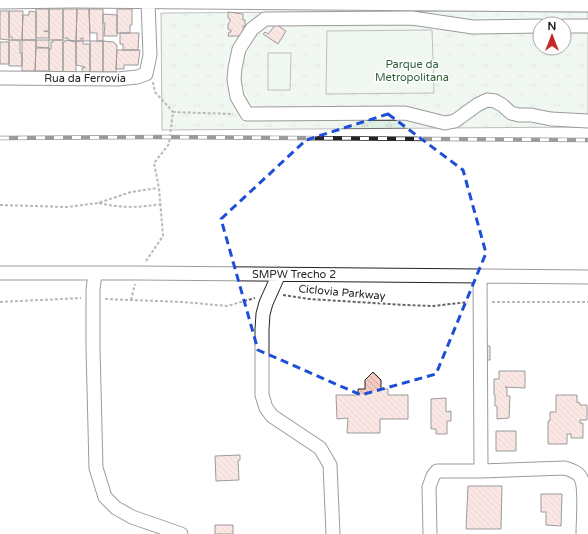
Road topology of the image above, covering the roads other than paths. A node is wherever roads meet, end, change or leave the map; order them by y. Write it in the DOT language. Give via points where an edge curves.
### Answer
graph roads {
  1 [pos="73,0"];
  2 [pos="257,1"];
  3 [pos="0,2"];
  4 [pos="148,2"];
  5 [pos="565,3"];
  6 [pos="588,5"];
  7 [pos="532,26"];
  8 [pos="572,26"];
  9 [pos="588,26"];
  10 [pos="0,78"];
  11 [pos="588,121"];
  12 [pos="0,273"];
  13 [pos="95,273"];
  14 [pos="279,274"];
  15 [pos="480,276"];
  16 [pos="588,277"];
  17 [pos="481,470"];
  18 [pos="181,534"];
  19 [pos="333,534"];
  20 [pos="430,534"];
  21 [pos="583,534"];
  1 -- 3 [label="street"];
  1 -- 4 [label="street"];
  2 -- 4 [label="street"];
  2 -- 5 [label="street"];
  4 -- 10 [label="street, Rua da Ferrovia" via="150,55 146,74 118,79"];
  5 -- 6 [label="street"];
  7 -- 11 [label="street" via="473,27 412,18 265,19 252,30 239,49 234,80 237,97 246,114 405,113 445,123 455,121 487,100 495,101 511,113 519,115"];
  8 -- 9 [label="street"];
  12 -- 13 [label="street, SMPW Trecho 2"];
  13 -- 14 [label="street, SMPW Trecho 2"];
  13 -- 18 [label="street" via="93,348 96,468 106,497 116,508 132,517"];
  14 -- 15 [label="street, SMPW Trecho 2"];
  14 -- 19 [label="street" via="266,303 262,321 262,395 272,416 320,448 327,458 330,465"];
  15 -- 16 [label="street, SMPW Trecho 2"];
  15 -- 17 [label="street"];
  17 -- 20 [label="street" via="437,471 433,476 430,486"];
  17 -- 21 [label="street" via="565,468 575,471 581,477 584,488"];
}
